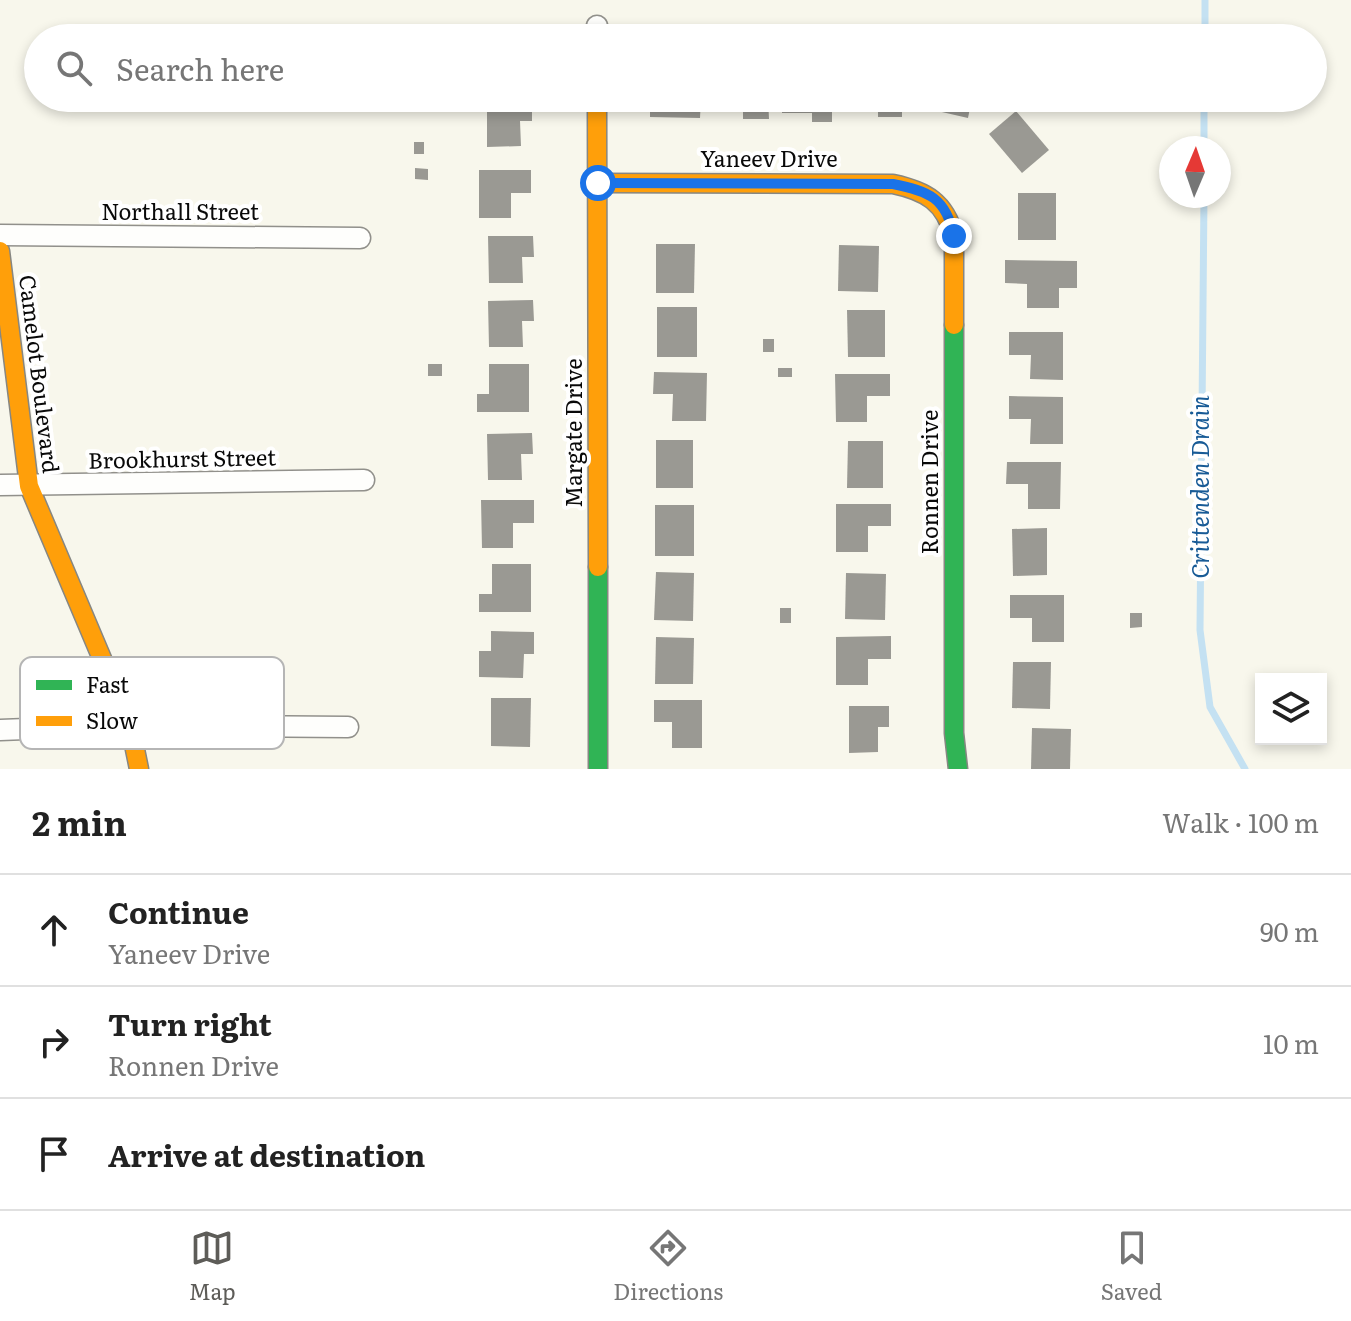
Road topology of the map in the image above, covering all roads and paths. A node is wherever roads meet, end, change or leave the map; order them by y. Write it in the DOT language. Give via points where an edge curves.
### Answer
graph roads {
  1 [pos="597,112"];
  2 [pos="598,183"];
  3 [pos="937,199"];
  4 [pos="0,235"];
  5 [pos="360,238"];
  6 [pos="0,251"];
  7 [pos="364,480"];
  8 [pos="0,485"];
  9 [pos="29,486"];
  10 [pos="101,657"];
  11 [pos="284,726"];
  12 [pos="348,727"];
  13 [pos="20,729"];
  14 [pos="0,730"];
  15 [pos="135,749"];
  16 [pos="139,769"];
  17 [pos="598,769"];
  18 [pos="958,769"];
  1 -- 2 [label="street, Margate Drive"];
  2 -- 3 [label="street, Yaneev Drive" via="893,184"];
  2 -- 17 [label="street, Margate Drive"];
  3 -- 18 [label="street, Ronnen Drive" via="950,216 954,236"];
  4 -- 5 [label="street, Northall Street"];
  6 -- 9 [label="street, Camelot Boulevard"];
  7 -- 9 [label="street, Brookhurst Street"];
  8 -- 9 [label="street, Brookhurst Street"];
  9 -- 10 [label="street, Camelot Boulevard"];
  11 -- 12 [label="street"];
  13 -- 14 [label="street"];
  15 -- 16 [label="street, Camelot Boulevard"];
}
